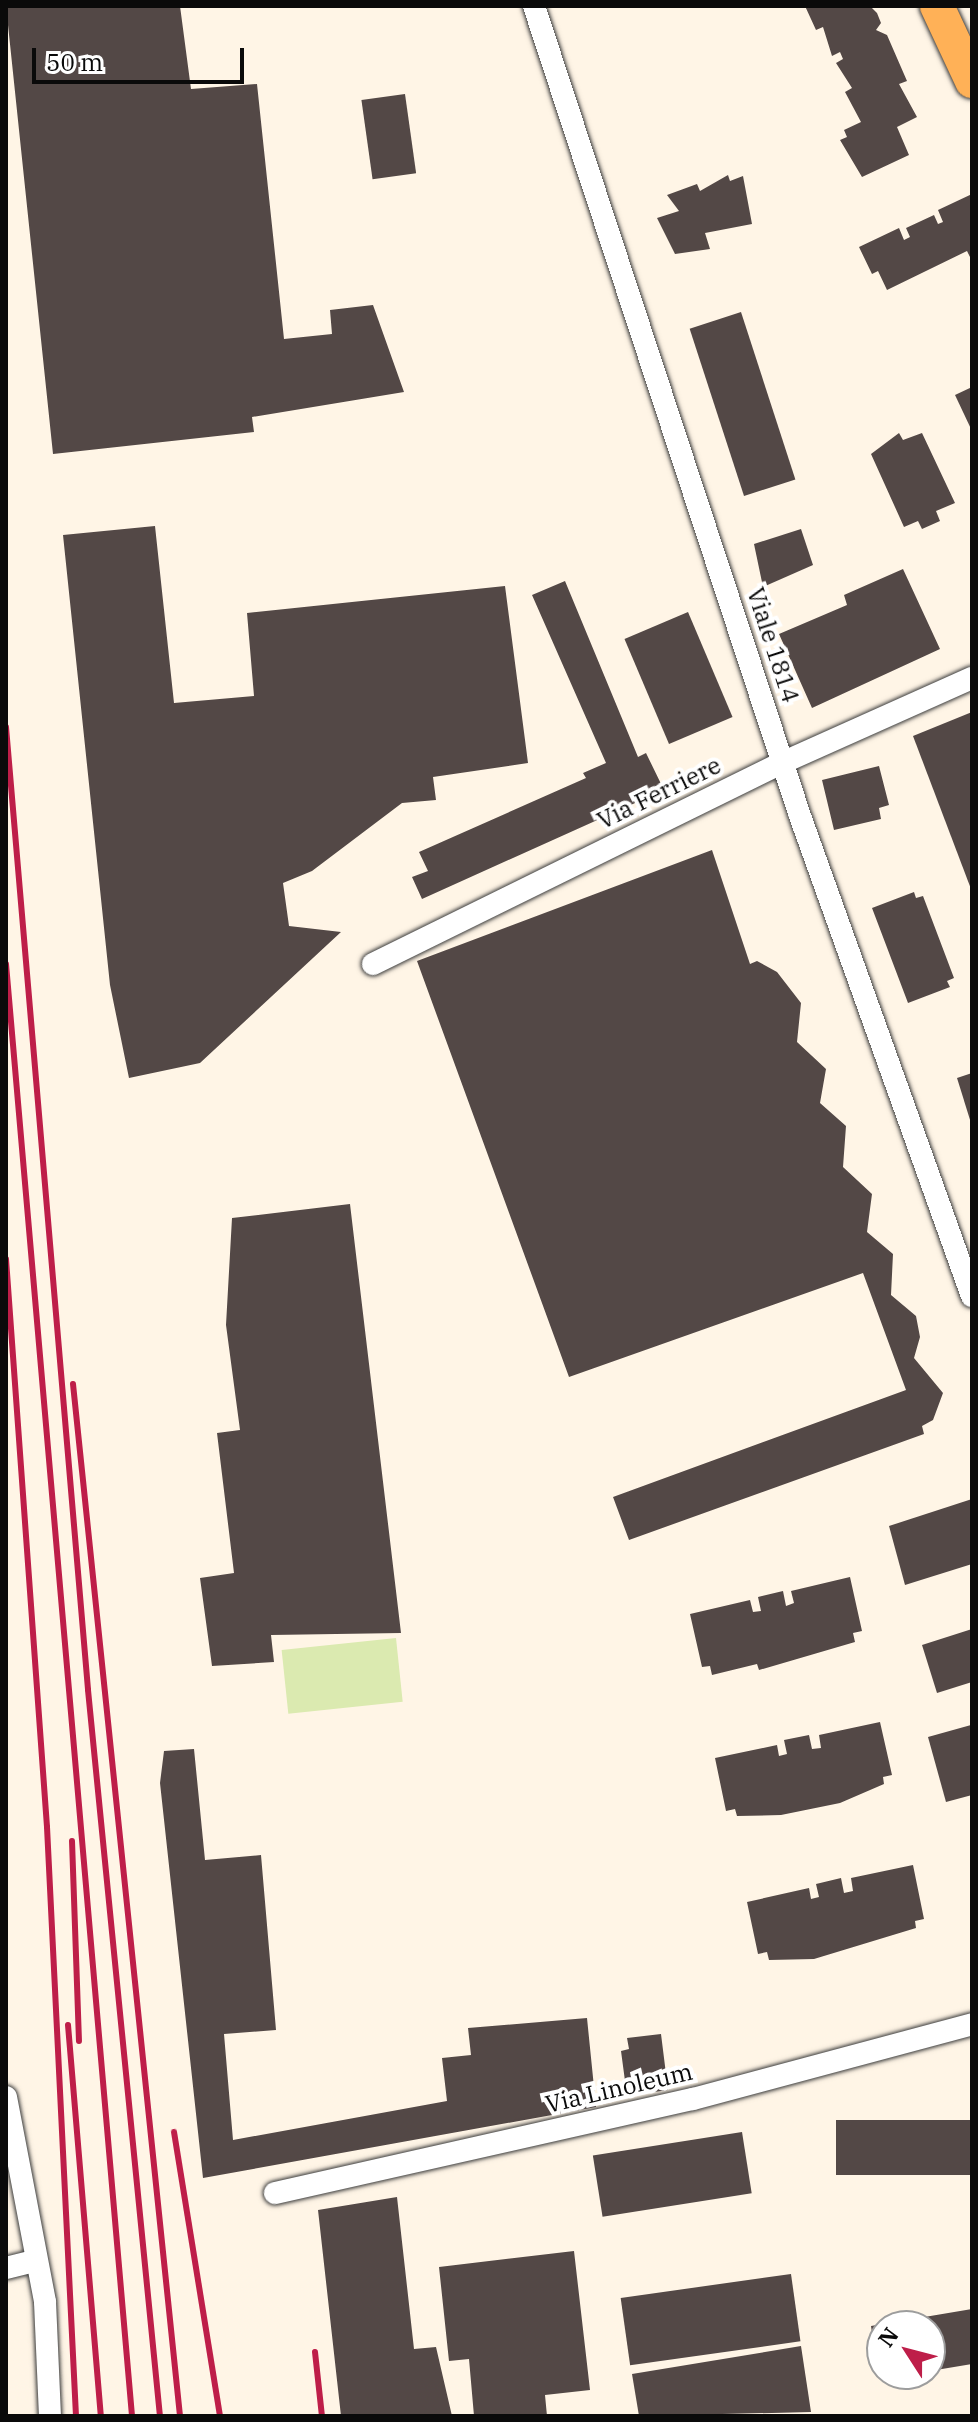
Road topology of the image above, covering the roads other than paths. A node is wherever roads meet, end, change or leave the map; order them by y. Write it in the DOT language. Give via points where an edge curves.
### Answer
graph roads {
  1 [pos="534,6"];
  2 [pos="944,14"];
  3 [pos="972,81"];
  4 [pos="972,678"];
  5 [pos="784,762"];
  6 [pos="373,964"];
  7 [pos="972,1296"];
  8 [pos="972,2024"];
  9 [pos="6,2097"];
  10 [pos="275,2193"];
  11 [pos="34,2261"];
  12 [pos="6,2268"];
  13 [pos="50,2416"];
  1 -- 5 [label="street, Viale 1814"];
  2 -- 3 [label="main road"];
  4 -- 5 [label="street, Via Ferriere"];
  5 -- 6 [label="street, Via Ferriere"];
  5 -- 7 [label="street, Viale 1814"];
  8 -- 10 [label="street, Via Linoleum" via="693,2099"];
  9 -- 11 [label="street"];
  11 -- 12 [label="street"];
  11 -- 13 [label="street" via="45,2302"];
}
